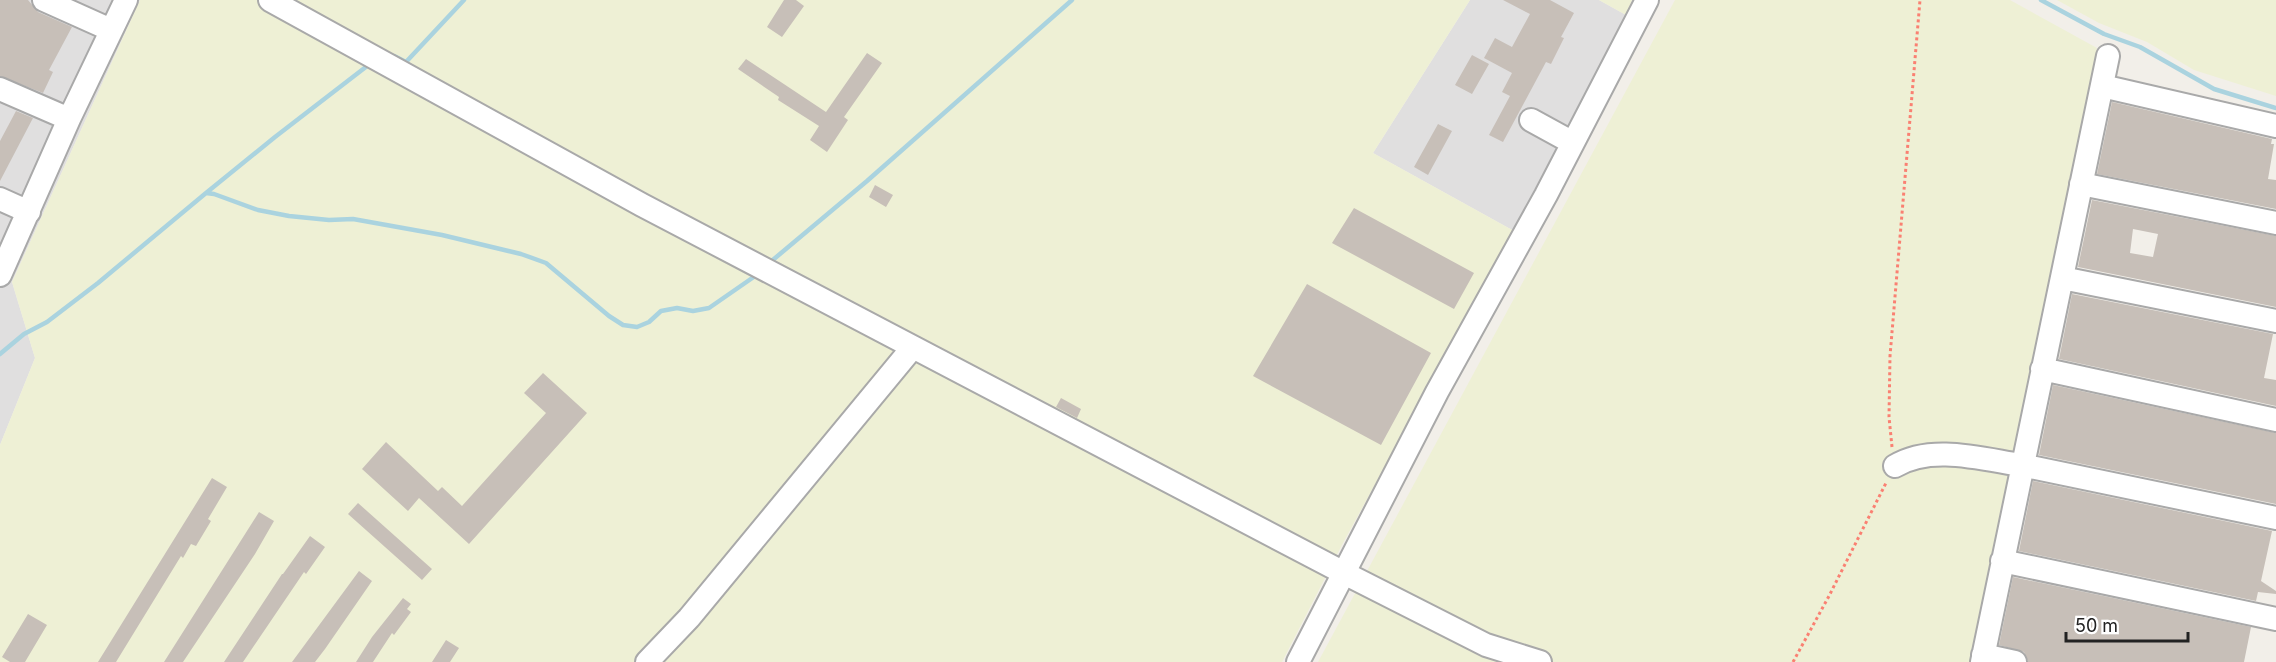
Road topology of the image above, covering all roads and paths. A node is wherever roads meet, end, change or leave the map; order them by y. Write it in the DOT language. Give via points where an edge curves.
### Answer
graph roads {
  1 [pos="44,0"];
  2 [pos="126,0"];
  3 [pos="270,0"];
  4 [pos="1647,0"];
  5 [pos="1920,0"];
  6 [pos="111,30"];
  7 [pos="2108,56"];
  8 [pos="2102,86"];
  9 [pos="0,89"];
  10 [pos="69,119"];
  11 [pos="1531,120"];
  12 [pos="2276,126"];
  13 [pos="1573,143"];
  14 [pos="2081,184"];
  15 [pos="0,199"];
  16 [pos="29,212"];
  17 [pos="2276,223"];
  18 [pos="0,275"];
  19 [pos="2062,278"];
  20 [pos="2276,321"];
  21 [pos="913,347"];
  22 [pos="2042,369"];
  23 [pos="2276,420"];
  24 [pos="2021,465"];
  25 [pos="1895,466"];
  26 [pos="2276,518"];
  27 [pos="2002,561"];
  28 [pos="1344,573"];
  29 [pos="2276,619"];
  30 [pos="1982,658"];
  31 [pos="647,662"];
  32 [pos="1298,662"];
  33 [pos="1540,662"];
  34 [pos="1793,662"];
  35 [pos="2015,662"];
  1 -- 6 [label="street"];
  2 -- 6 [label="street"];
  3 -- 21 [label="street" via="642,205"];
  4 -- 13 [label="street"];
  5 -- 25 [label="path" via="1890,356 1889,417"];
  6 -- 10 [label="street"];
  7 -- 8 [label="street"];
  8 -- 12 [label="street"];
  8 -- 14 [label="street"];
  9 -- 10 [label="street"];
  10 -- 16 [label="street"];
  11 -- 13 [label="street"];
  13 -- 28 [label="street"];
  14 -- 17 [label="street"];
  14 -- 19 [label="street"];
  15 -- 16 [label="street"];
  16 -- 18 [label="street"];
  19 -- 20 [label="street"];
  19 -- 22 [label="street"];
  21 -- 28 [label="street"];
  21 -- 31 [label="street" via="689,618"];
  22 -- 23 [label="street"];
  22 -- 24 [label="street"];
  24 -- 25 [label="street" via="1922,455"];
  24 -- 26 [label="street"];
  24 -- 27 [label="street"];
  25 -- 34 [label="path"];
  27 -- 29 [label="street"];
  27 -- 30 [label="street"];
  28 -- 32 [label="street"];
  28 -- 33 [label="street" via="1486,645"];
  30 -- 35 [label="street"];
}
